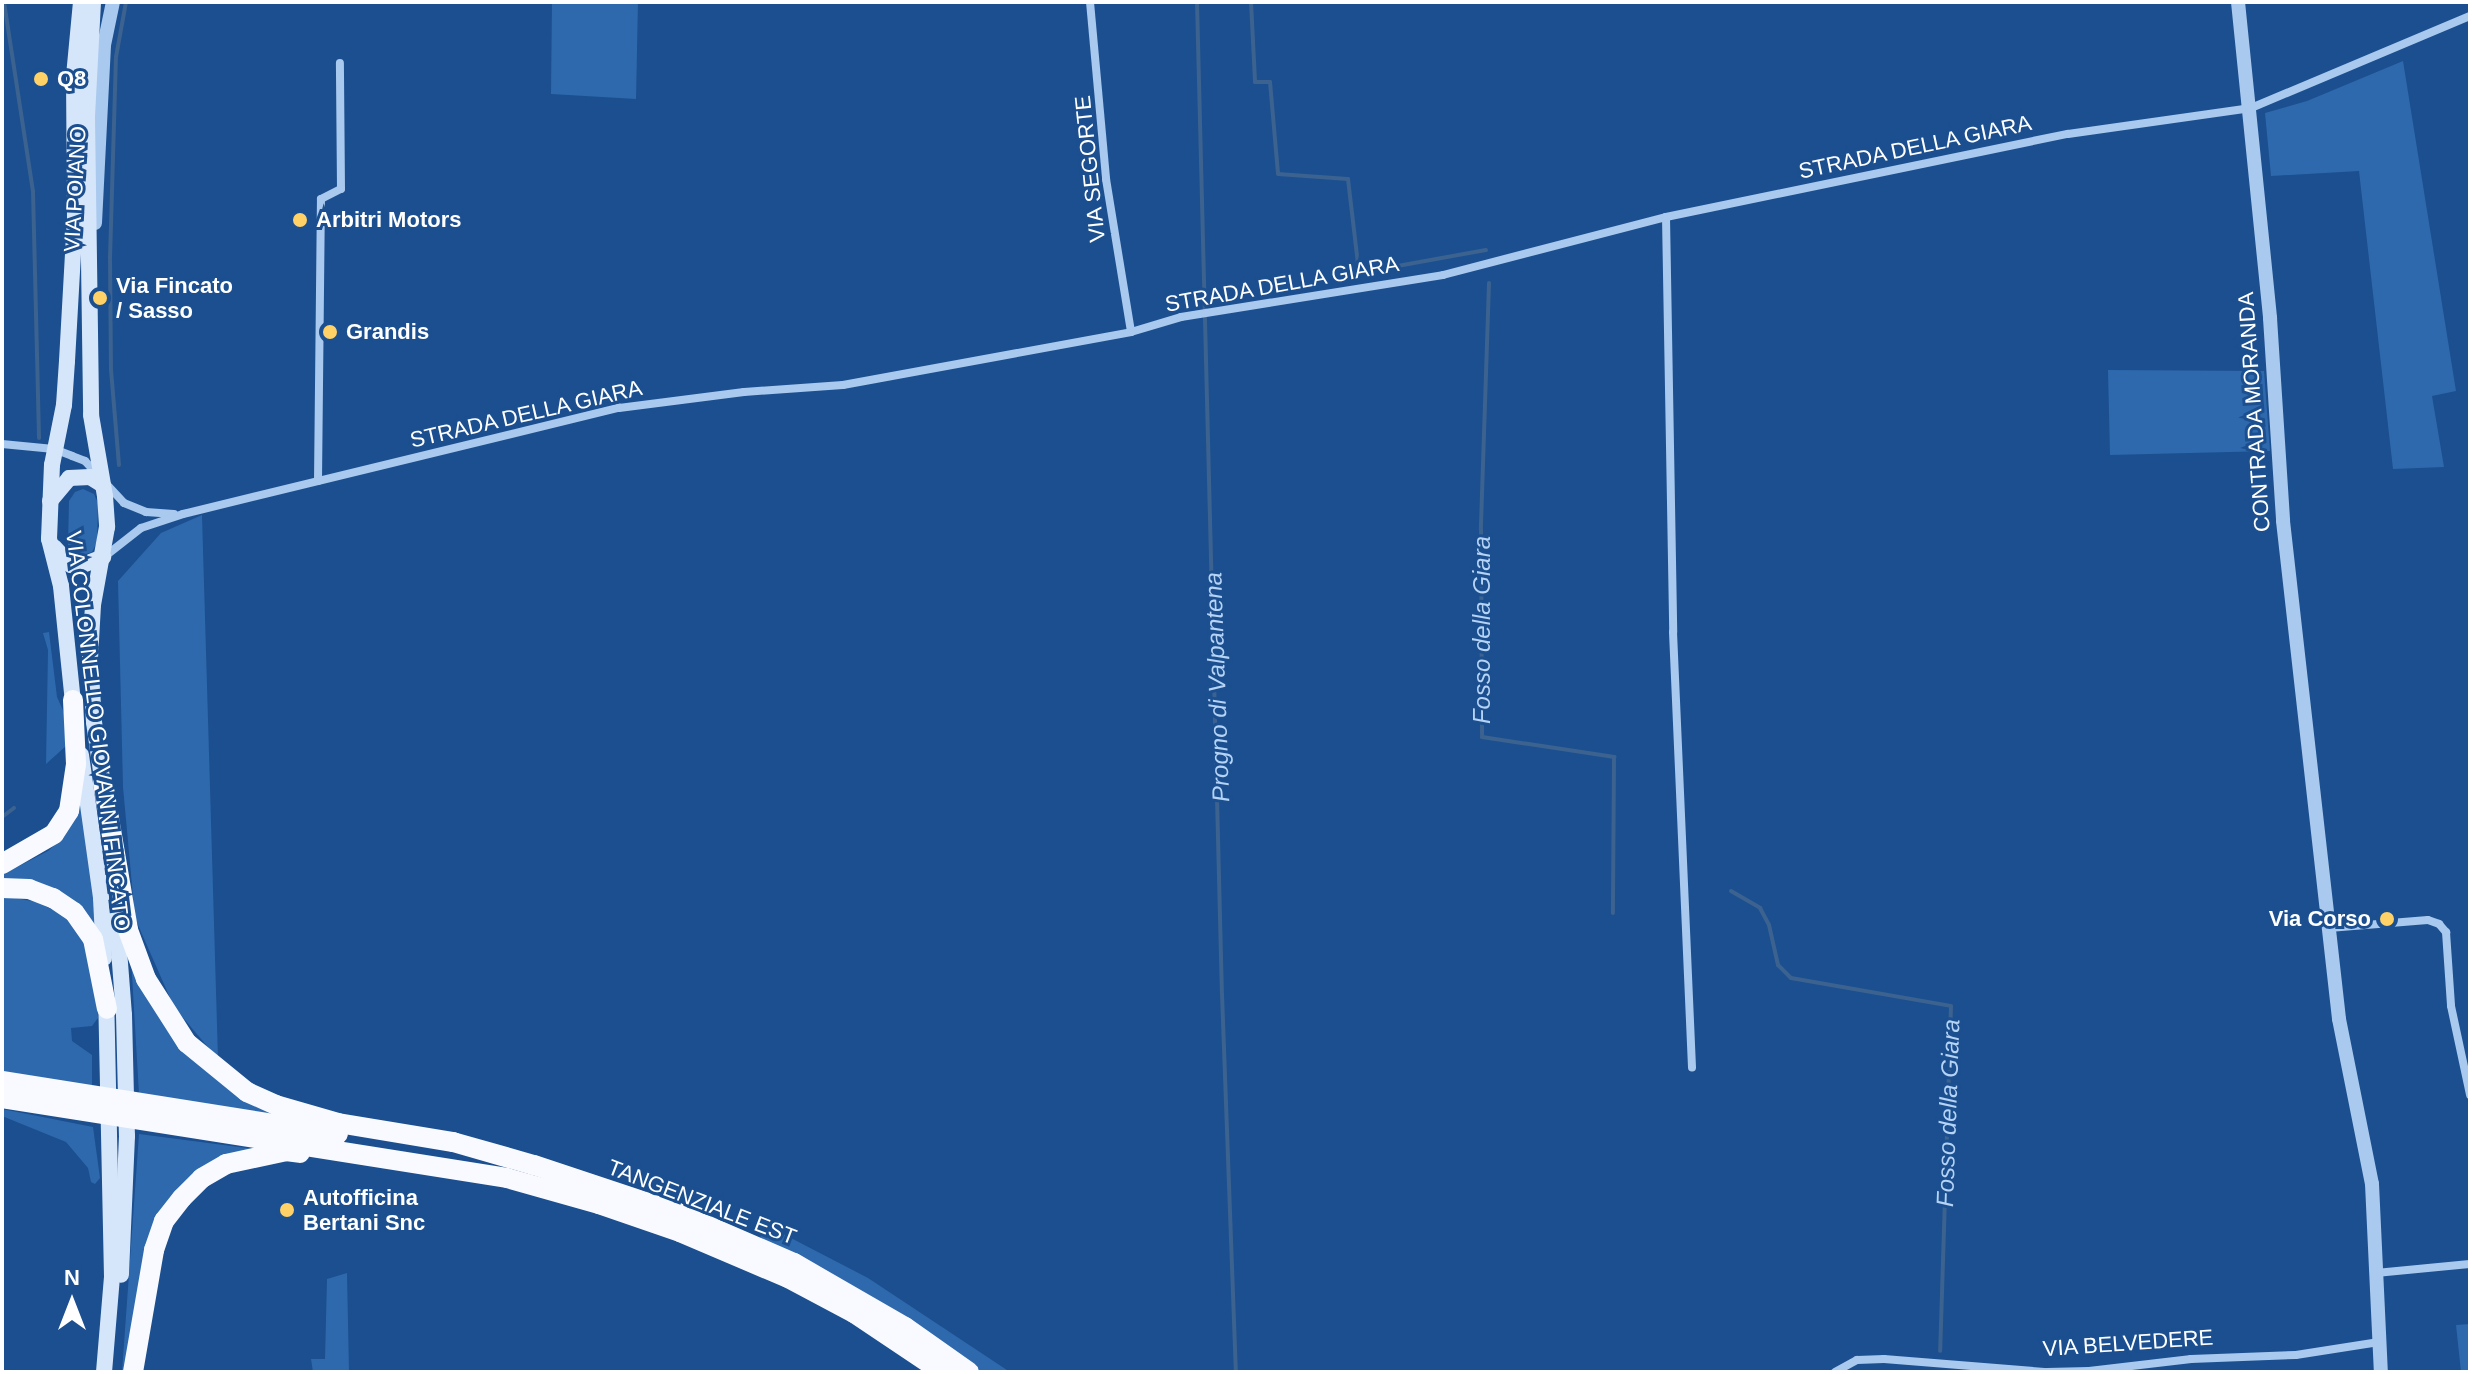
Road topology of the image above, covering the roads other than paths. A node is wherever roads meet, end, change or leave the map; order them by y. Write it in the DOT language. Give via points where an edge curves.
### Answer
graph roads {
  1 [pos="81,2"];
  2 [pos="93,2"];
  3 [pos="113,2"];
  4 [pos="1090,2"];
  5 [pos="2238,2"];
  6 [pos="2470,16"];
  7 [pos="340,63"];
  8 [pos="2251,108"];
  9 [pos="1666,217"];
  10 [pos="91,283"];
  11 [pos="1131,332"];
  12 [pos="2,444"];
  13 [pos="54,449"];
  14 [pos="318,481"];
  15 [pos="103,485"];
  16 [pos="49,502"];
  17 [pos="183,514"];
  18 [pos="49,539"];
  19 [pos="103,557"];
  20 [pos="73,700"];
  21 [pos="103,783"];
  22 [pos="2,864"];
  23 [pos="2,888"];
  24 [pos="2329,928"];
  25 [pos="107,1009"];
  26 [pos="1692,1068"];
  27 [pos="117,1071"];
  28 [pos="2,1081"];
  29 [pos="2470,1095"];
  30 [pos="2,1098"];
  31 [pos="534,1165"];
  32 [pos="507,1178"];
  33 [pos="2470,1264"];
  34 [pos="2376,1273"];
  35 [pos="2379,1342"];
  36 [pos="104,1372"];
  37 [pos="113,1372"];
  38 [pos="133,1372"];
  39 [pos="942,1372"];
  40 [pos="969,1372"];
  41 [pos="1835,1372"];
  42 [pos="2381,1372"];
  1 -- 13 [label="main road, VIA COLONNELLO GIOVANNI FINCATO" via="74,76 75,218 67,361"];
  2 -- 10 [label="main road, VIA COLONNELLO GIOVANNI FINCATO" via="87,117"];
  3 -- 10 [label="street, VIA POIANO" via="104,45"];
  4 -- 11 [label="street, VIA SEGORTE" via="1106,179"];
  5 -- 8 [label="street, CONTRADA MORANDA"];
  6 -- 8 [label="street, STRADA DELLA GIARA"];
  7 -- 14 [label="street" via="341,189 321,199"];
  8 -- 9 [label="street, STRADA DELLA GIARA" via="2068,134"];
  8 -- 24 [label="street, CONTRADA MORANDA" via="2283,521"];
  9 -- 11 [label="street, STRADA DELLA GIARA" via="1443,275 1181,317"];
  9 -- 26 [label="street" via="1673,632"];
  10 -- 15 [label="main road, VIA COLONNELLO GIOVANNI FINCATO" via="91,415"];
  11 -- 14 [label="street, STRADA DELLA GIARA" via="843,385 619,408"];
  12 -- 13 [label="street"];
  13 -- 15 [label="street, STRADA DELLA GIARA" via="85,461"];
  13 -- 16 [label="main road, VIA COLONNELLO GIOVANNI FINCATO"];
  14 -- 17 [label="street, STRADA DELLA GIARA"];
  15 -- 16 [label="main road" via="90,477 69,478"];
  15 -- 17 [label="street, STRADA DELLA GIARA" via="136,509"];
  15 -- 19 [label="main road, VIA COLONNELLO GIOVANNI FINCATO"];
  16 -- 18 [label="main road, VIA COLONNELLO GIOVANNI FINCATO"];
  17 -- 19 [label="street, STRADA DELLA GIARA" via="141,528"];
  18 -- 19 [label="main road" via="71,565"];
  18 -- 20 [label="main road, VIA COLONNELLO GIOVANNI FINCATO" via="61,586"];
  19 -- 21 [label="main road, VIA COLONNELLO GIOVANNI FINCATO" via="90,658"];
  20 -- 22 [label="highway" via="76,764 69,811 54,834"];
  20 -- 25 [label="main road, VIA COLONNELLO GIOVANNI FINCATO" via="101,898"];
  21 -- 27 [label="main road, VIA COLONNELLO GIOVANNI FINCATO" via="121,967"];
  21 -- 31 [label="highway" via="128,930 146,979 187,1043 216,1069 276,1105 338,1123 453,1142"];
  23 -- 25 [label="highway" via="29,889 74,912 93,939"];
  24 -- 29 [label="street" via="2428,920 2446,932 2451,1006"];
  24 -- 34 [label="street" via="2339,1019 2372,1184"];
  25 -- 27 [label="main road, VIA COLONNELLO GIOVANNI FINCATO"];
  27 -- 36 [label="main road, VIA COLONNELLO GIOVANNI FINCATO" via="109,1136 112,1277"];
  27 -- 37 [label="main road, VIA COLONNELLO GIOVANNI FINCATO" via="127,1136 126,1221"];
  28 -- 31 [label="highway"];
  30 -- 32 [label="highway"];
  31 -- 40 [label="highway, TANGENZIALE EST" via="678,1213 794,1263 905,1327"];
  32 -- 38 [label="highway" via="286,1151 226,1164 202,1178 164,1221"];
  32 -- 39 [label="highway, TANGENZIALE EST" via="680,1232 788,1278 854,1313"];
  33 -- 34 [label="street"];
  34 -- 35 [label="street"];
  35 -- 41 [label="street, VIA BELVEDERE" via="2296,1355 2191,1359 2089,1371 1884,1359 1857,1360"];
  35 -- 42 [label="street"];
}
